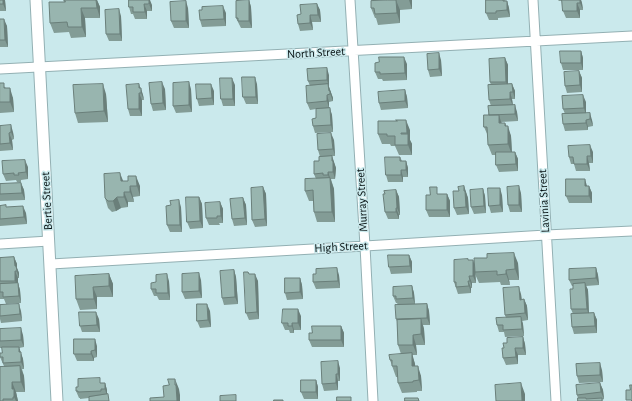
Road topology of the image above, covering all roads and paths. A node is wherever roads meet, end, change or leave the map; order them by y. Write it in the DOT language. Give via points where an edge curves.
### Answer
graph roads {
  1 [pos="36,0"];
  2 [pos="350,0"];
  3 [pos="533,0"];
  4 [pos="632,36"];
  5 [pos="536,41"];
  6 [pos="353,51"];
  7 [pos="39,67"];
  8 [pos="0,69"];
  9 [pos="632,231"];
  10 [pos="546,234"];
  11 [pos="49,241"];
  12 [pos="0,244"];
  13 [pos="365,246"];
  14 [pos="50,264"];
  15 [pos="57,401"];
  16 [pos="373,401"];
  17 [pos="556,401"];
  1 -- 7 [label="street, Bertie Street"];
  2 -- 6 [label="street, Murray Street"];
  3 -- 5 [label="street, Lavinia Street"];
  4 -- 5 [label="street, North Street"];
  5 -- 6 [label="street, North Street"];
  5 -- 10 [label="street, Lavinia Street"];
  6 -- 7 [label="street, North Street"];
  6 -- 13 [label="street, Murray Street"];
  7 -- 8 [label="street, North Street"];
  7 -- 11 [label="street, Bertie Street"];
  9 -- 10 [label="street, High Street"];
  10 -- 13 [label="street, High Street"];
  10 -- 17 [label="street, Lavinia Street"];
  11 -- 12 [label="street"];
  11 -- 14 [label="street, Bertie Street"];
  13 -- 14 [label="street, High Street"];
  13 -- 16 [label="street, Murray Street"];
  14 -- 15 [label="street, Bertie Street"];
}
